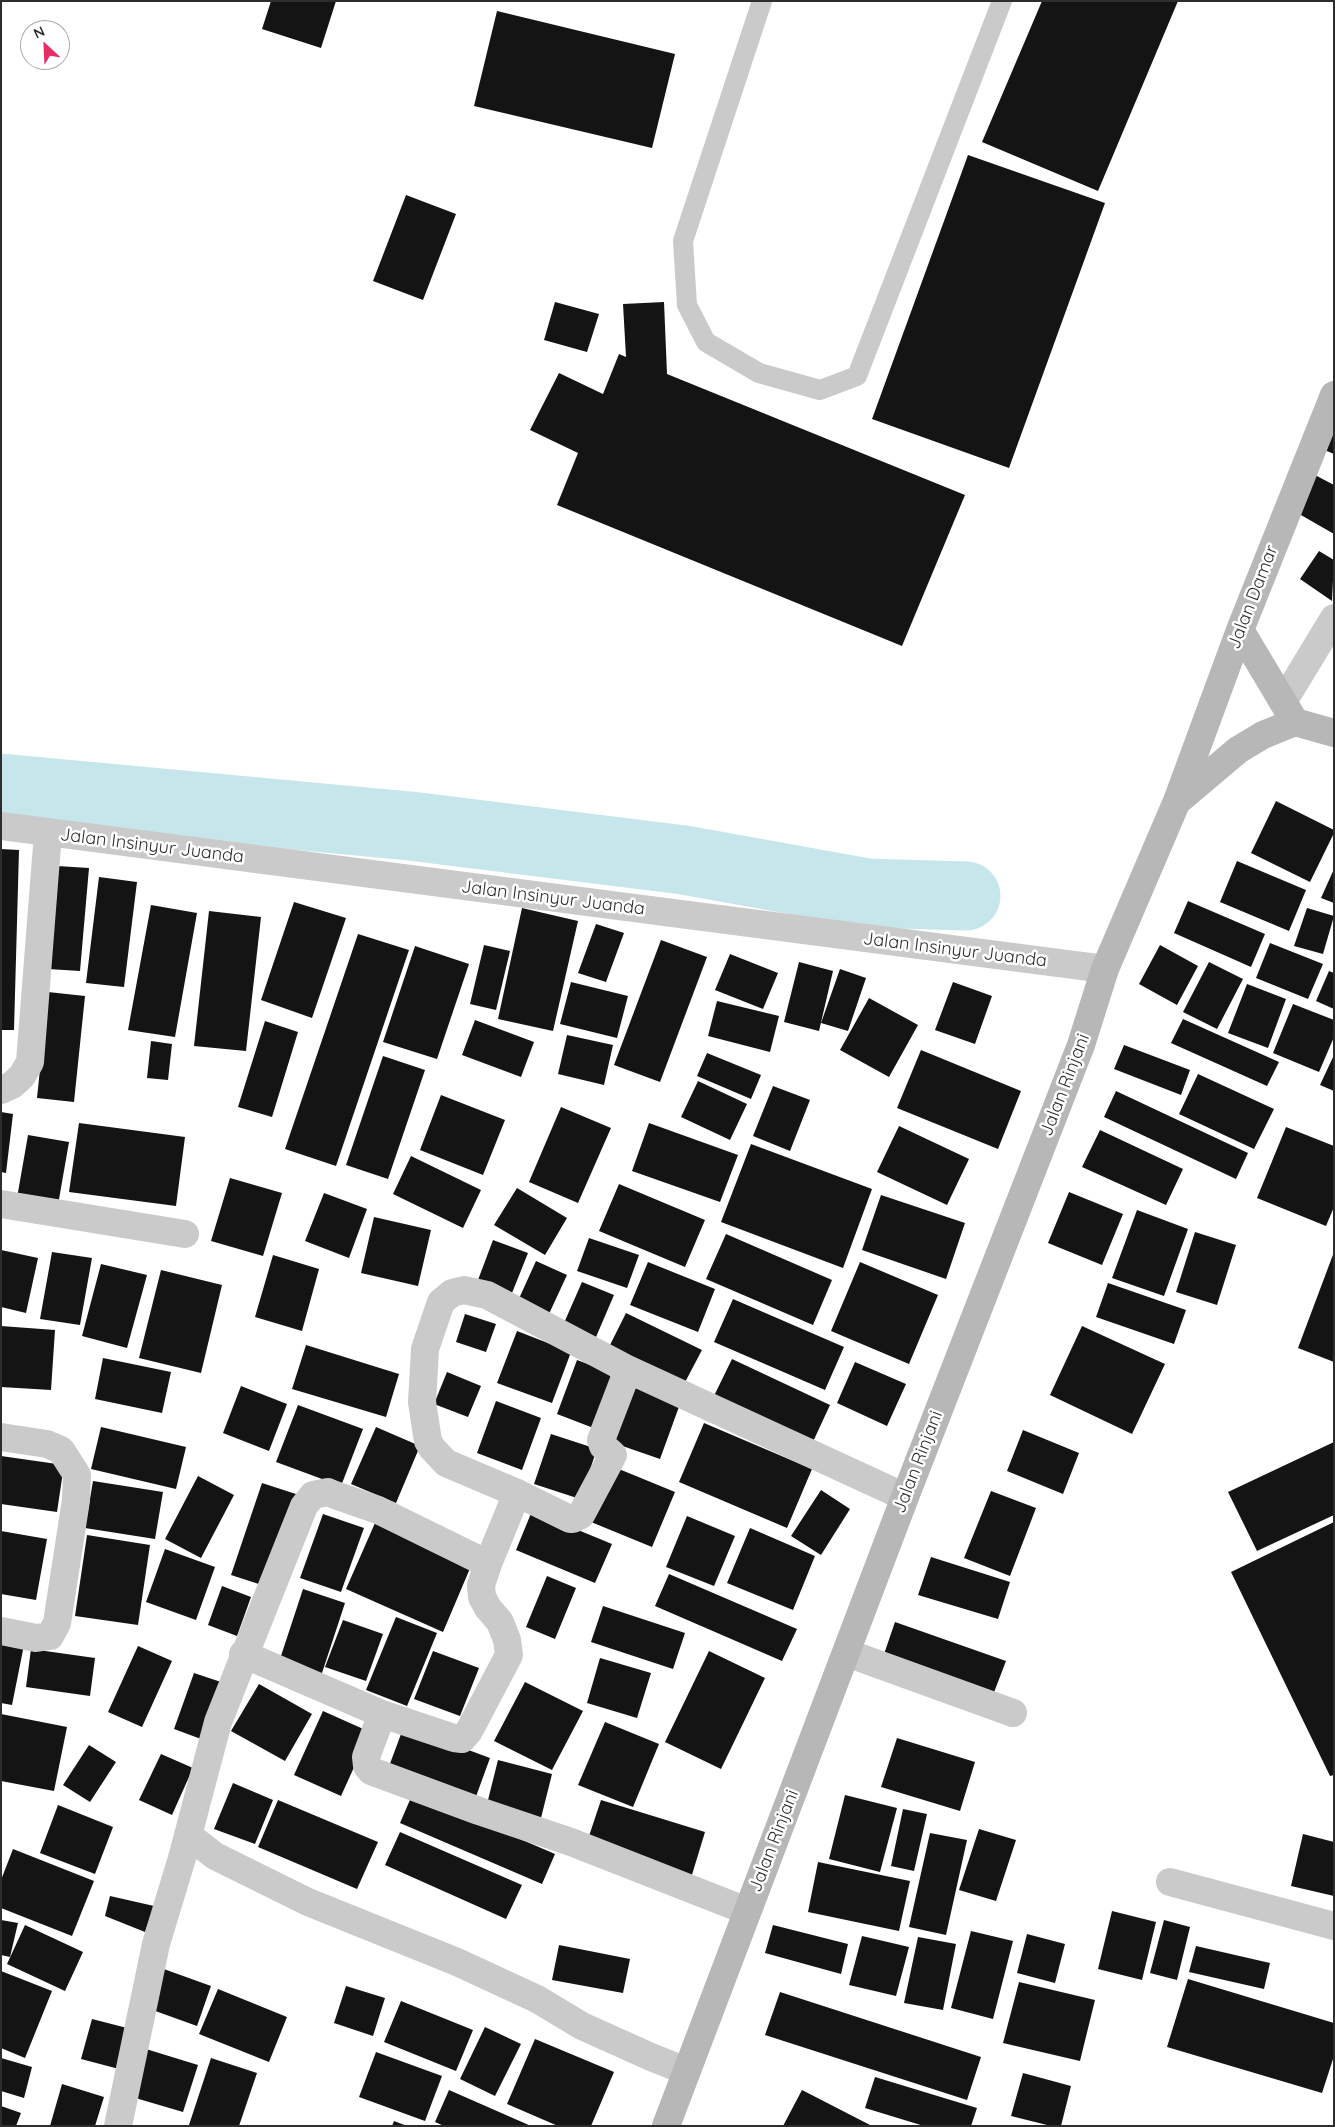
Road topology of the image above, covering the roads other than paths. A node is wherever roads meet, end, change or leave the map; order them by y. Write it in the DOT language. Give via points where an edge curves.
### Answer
graph roads {
  1 [pos="762,1"];
  2 [pos="1002,1"];
  3 [pos="1334,395"];
  4 [pos="1334,618"];
  5 [pos="1240,630"];
  6 [pos="1289,712"];
  7 [pos="1334,733"];
  8 [pos="1177,801"];
  9 [pos="1,826"];
  10 [pos="48,832"];
  11 [pos="1106,969"];
  12 [pos="1,1090"];
  13 [pos="1,1204"];
  14 [pos="185,1234"];
  15 [pos="625,1368"];
  16 [pos="1,1437"];
  17 [pos="517,1493"];
  18 [pos="905,1497"];
  19 [pos="488,1564"];
  20 [pos="1,1631"];
  21 [pos="847,1653"];
  22 [pos="243,1654"];
  23 [pos="1013,1712"];
  24 [pos="382,1714"];
  25 [pos="188,1835"];
  26 [pos="1170,1882"];
  27 [pos="747,1911"];
  28 [pos="1334,1926"];
  29 [pos="686,2071"];
  30 [pos="118,2126"];
  31 [pos="666,2126"];
  1 -- 2 [label="lane" via="683,241 686,305 706,342 759,373 820,390 857,376"];
  3 -- 5 [label="street, Jalan Damar"];
  4 -- 6 [label="street"];
  5 -- 6 [label="street"];
  5 -- 8 [label="street, Jalan Damar"];
  6 -- 7 [label="street"];
  6 -- 8 [label="street"];
  8 -- 11 [label="street, Jalan Rinjani"];
  9 -- 10 [label="street, Jalan Insinyur Juanda"];
  10 -- 11 [label="street, Jalan Insinyur Juanda"];
  10 -- 12 [label="street" via="30,1062 22,1076"];
  11 -- 18 [label="street, Jalan Rinjani" via="1077,1054"];
  13 -- 14 [label="street"];
  15 -- 17 [label="street" via="624,1380 601,1440 613,1455 581,1515 570,1519"];
  15 -- 17 [label="street" via="487,1296 464,1290 452,1293 441,1302 425,1349 422,1380 423,1421 430,1446 446,1463"];
  15 -- 18 [label="street"];
  16 -- 20 [label="street" via="47,1444 61,1450 76,1475 76,1500 57,1623 50,1636 36,1638"];
  17 -- 19 [label="street"];
  18 -- 21 [label="street, Jalan Rinjani"];
  19 -- 22 [label="street" via="378,1510 328,1492 313,1495 304,1506"];
  19 -- 24 [label="street" via="482,1597 500,1622 509,1655 469,1731 462,1739 454,1738"];
  21 -- 23 [label="street"];
  21 -- 27 [label="street, Jalan Rinjani"];
  22 -- 24 [label="street"];
  22 -- 25 [label="street" via="218,1722"];
  24 -- 27 [label="street" via="366,1757 371,1771 571,1842"];
  25 -- 29 [label="street" via="215,1856 308,1902 457,1962 537,1999 582,2026"];
  25 -- 30 [label="street" via="156,1944"];
  26 -- 28 [label="street"];
  27 -- 29 [label="street, Jalan Rinjani"];
  29 -- 31 [label="street, Jalan Rinjani"];
}
